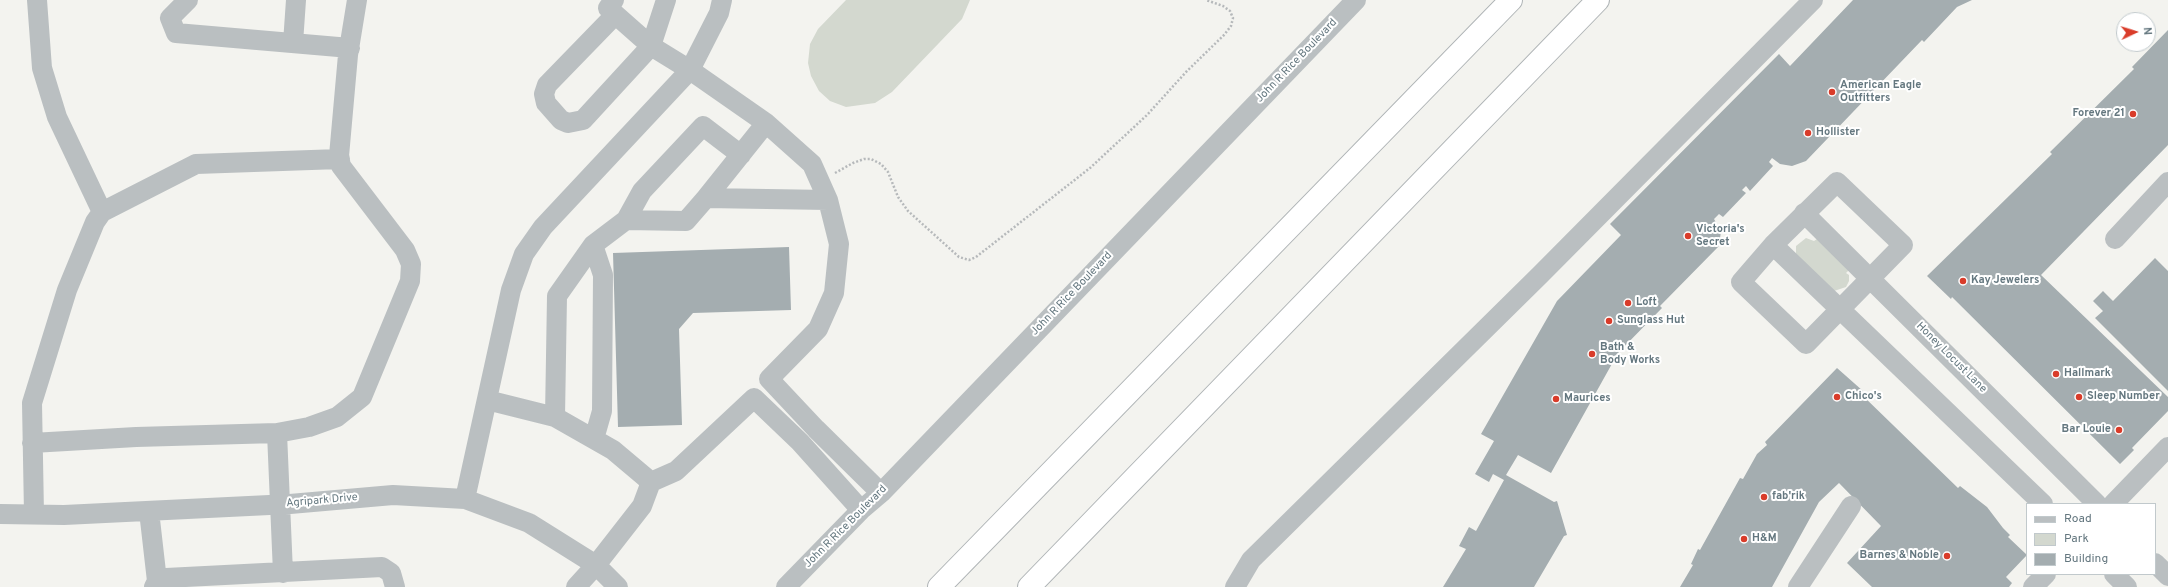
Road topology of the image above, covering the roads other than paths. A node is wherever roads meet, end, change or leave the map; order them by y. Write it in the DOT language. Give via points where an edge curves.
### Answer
graph roads {
  1 [pos="37,0"];
  2 [pos="188,0"];
  3 [pos="296,0"];
  4 [pos="357,0"];
  5 [pos="666,0"];
  6 [pos="722,0"];
  7 [pos="1356,0"];
  8 [pos="1511,0"];
  9 [pos="1598,0"];
  10 [pos="1813,0"];
  11 [pos="609,6"];
  12 [pos="293,43"];
  13 [pos="651,46"];
  14 [pos="350,48"];
  15 [pos="690,70"];
  16 [pos="766,123"];
  17 [pos="741,155"];
  18 [pos="340,159"];
  19 [pos="2168,182"];
  20 [pos="706,198"];
  21 [pos="828,200"];
  22 [pos="102,212"];
  23 [pos="1804,213"];
  24 [pos="626,220"];
  25 [pos="2115,239"];
  26 [pos="593,245"];
  27 [pos="1773,245"];
  28 [pos="1871,279"];
  29 [pos="1840,310"];
  30 [pos="487,400"];
  31 [pos="555,418"];
  32 [pos="277,434"];
  33 [pos="594,439"];
  34 [pos="32,443"];
  35 [pos="2168,447"];
  36 [pos="651,482"];
  37 [pos="881,492"];
  38 [pos="465,499"];
  39 [pos="2042,503"];
  40 [pos="2096,503"];
  41 [pos="2114,503"];
  42 [pos="281,504"];
  43 [pos="1850,506"];
  44 [pos="861,510"];
  45 [pos="149,511"];
  46 [pos="0,514"];
  47 [pos="34,514"];
  48 [pos="2156,564"];
  49 [pos="596,565"];
  50 [pos="283,573"];
  51 [pos="2045,575"];
  52 [pos="2115,575"];
  53 [pos="2168,576"];
  54 [pos="156,584"];
  55 [pos="395,587"];
  56 [pos="576,587"];
  57 [pos="618,587"];
  58 [pos="786,587"];
  59 [pos="939,587"];
  60 [pos="1029,587"];
  61 [pos="1236,587"];
  62 [pos="1798,587"];
  63 [pos="2033,587"];
  64 [pos="2127,587"];
  1 -- 22 [label="street" via="42,68 46,82 57,117"];
  2 -- 12 [label="street" via="170,18 176,33"];
  3 -- 12 [label="street"];
  4 -- 14 [label="street"];
  5 -- 13 [label="street"];
  6 -- 15 [label="street" via="719,13"];
  7 -- 37 [label="street, John R Rice Boulevard"];
  8 -- 59 [label="highway"];
  9 -- 60 [label="highway"];
  10 -- 61 [label="street" via="1529,286 1251,560"];
  11 -- 13 [label="street"];
  11 -- 13 [label="street" via="547,85 544,94 546,103 561,120 568,123 583,120"];
  12 -- 14 [label="street"];
  13 -- 15 [label="street"];
  14 -- 18 [label="street"];
  15 -- 16 [label="street"];
  15 -- 30 [label="street" via="543,226 524,254 511,290"];
  16 -- 17 [label="street"];
  16 -- 21 [label="street" via="812,164"];
  17 -- 20 [label="street"];
  17 -- 24 [label="street" via="703,126 642,191"];
  18 -- 22 [label="street" via="196,164"];
  18 -- 32 [label="street" via="342,166 405,250 411,264 410,280 362,397 337,417"];
  19 -- 25 [label="street"];
  20 -- 21 [label="street"];
  20 -- 24 [label="street" via="686,221"];
  21 -- 37 [label="street" via="839,244 834,294 818,330 770,379 816,429"];
  22 -- 34 [label="street" via="95,222 67,290 36,388 32,403"];
  23 -- 27 [label="street"];
  23 -- 28 [label="street, Honey Locust Lane"];
  23 -- 28 [label="street" via="1837,182 1904,245"];
  24 -- 26 [label="street"];
  26 -- 31 [label="street" via="557,296"];
  26 -- 33 [label="street" via="603,275 602,411"];
  27 -- 29 [label="street"];
  27 -- 29 [label="street" via="1741,282 1806,344"];
  28 -- 29 [label="street"];
  28 -- 40 [label="street, Honey Locust Lane"];
  29 -- 39 [label="street"];
  30 -- 31 [label="street"];
  30 -- 38 [label="street"];
  31 -- 33 [label="street"];
  32 -- 34 [label="street" via="136,437"];
  32 -- 42 [label="street"];
  33 -- 36 [label="street" via="614,450"];
  34 -- 47 [label="street"];
  35 -- 41 [label="street"];
  36 -- 44 [label="street" via="676,471 754,398 800,442"];
  36 -- 49 [label="street" via="642,506"];
  37 -- 44 [label="street, John R Rice Boulevard"];
  38 -- 42 [label="street, Agripark Drive" via="393,495"];
  38 -- 49 [label="street, Agripark Drive" via="529,523"];
  42 -- 45 [label="street, Agripark Drive"];
  42 -- 50 [label="street"];
  43 -- 62 [label="street"];
  44 -- 58 [label="street, John R Rice Boulevard"];
  45 -- 47 [label="street, Agripark Drive"];
  45 -- 54 [label="street"];
  46 -- 47 [label="street, Agripark Drive"];
  48 -- 53 [label="street"];
  49 -- 56 [label="street"];
  49 -- 57 [label="street, Agripark Drive"];
  50 -- 54 [label="street" via="166,578"];
  50 -- 55 [label="street" via="382,567 391,574"];
  51 -- 63 [label="street"];
  52 -- 64 [label="street"];
}
